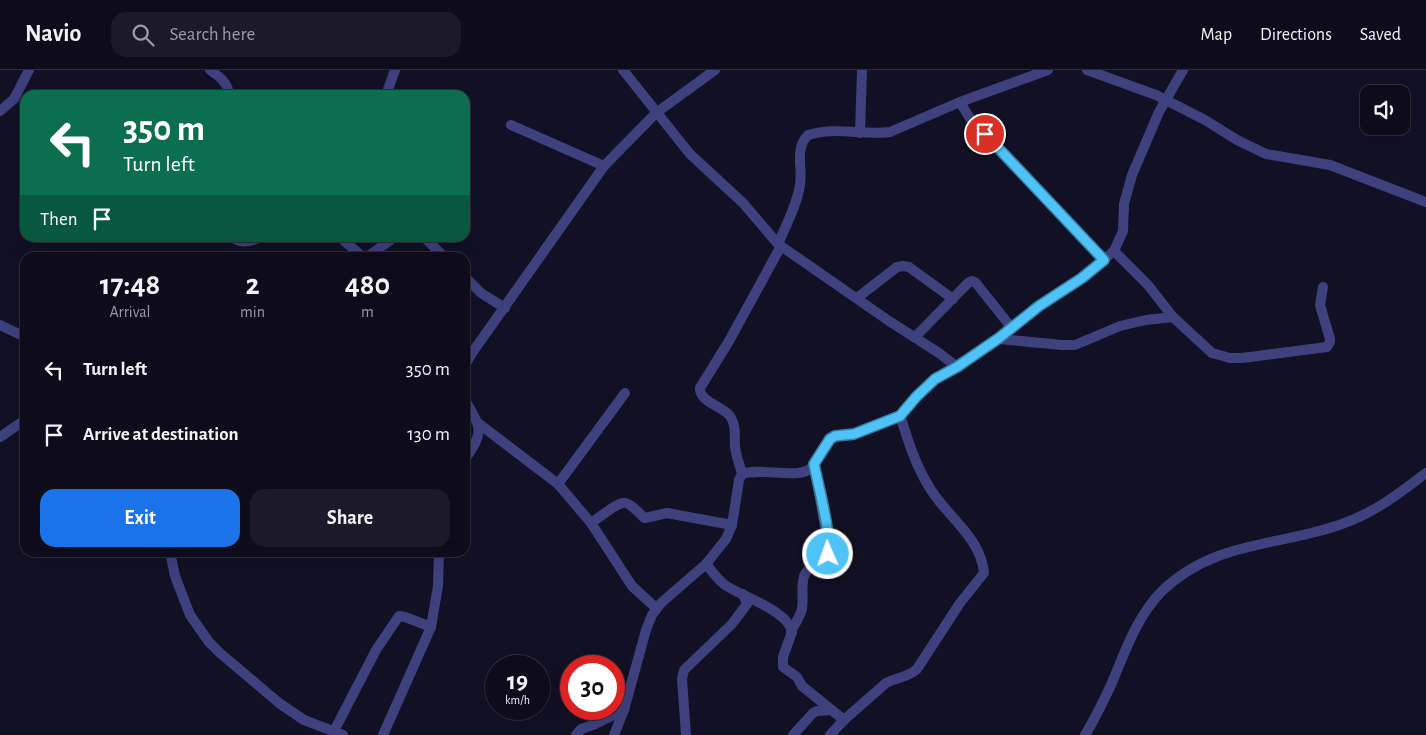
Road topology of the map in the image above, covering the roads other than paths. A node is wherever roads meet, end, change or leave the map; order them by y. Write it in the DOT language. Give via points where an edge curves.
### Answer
graph roads {
  1 [pos="29,70"];
  2 [pos="210,70"];
  3 [pos="396,70"];
  4 [pos="623,70"];
  5 [pos="862,70"];
  6 [pos="1048,70"];
  7 [pos="1087,70"];
  8 [pos="1183,70"];
  9 [pos="710,72"];
  10 [pos="228,90"];
  11 [pos="388,90"];
  12 [pos="1166,100"];
  13 [pos="960,102"];
  14 [pos="0,111"];
  15 [pos="656,113"];
  16 [pos="511,125"];
  17 [pos="860,133"];
  18 [pos="604,166"];
  19 [pos="1426,202"];
  20 [pos="346,242"];
  21 [pos="387,242"];
  22 [pos="429,242"];
  23 [pos="780,245"];
  24 [pos="1114,251"];
  25 [pos="358,252"];
  26 [pos="373,252"];
  27 [pos="439,252"];
  28 [pos="1104,260"];
  29 [pos="470,282"];
  30 [pos="1324,287"];
  31 [pos="857,298"];
  32 [pos="953,299"];
  33 [pos="505,308"];
  34 [pos="1173,317"];
  35 [pos="0,325"];
  36 [pos="1011,327"];
  37 [pos="20,335"];
  38 [pos="915,338"];
  39 [pos="999,338"];
  40 [pos="470,357"];
  41 [pos="957,367"];
  42 [pos="625,392"];
  43 [pos="470,409"];
  44 [pos="900,416"];
  45 [pos="20,423"];
  46 [pos="478,423"];
  47 [pos="0,437"];
  48 [pos="470,452"];
  49 [pos="814,464"];
  50 [pos="1426,473"];
  51 [pos="742,474"];
  52 [pos="558,484"];
  53 [pos="592,523"];
  54 [pos="732,525"];
  55 [pos="171,557"];
  56 [pos="439,557"];
  57 [pos="706,564"];
  58 [pos="743,594"];
  59 [pos="656,608"];
  60 [pos="431,627"];
  61 [pos="791,631"];
  62 [pos="625,706"];
  63 [pos="832,710"];
  64 [pos="603,720"];
  65 [pos="620,720"];
  66 [pos="844,720"];
  67 [pos="318,725"];
  68 [pos="339,733"];
  69 [pos="311,735"];
  70 [pos="383,735"];
  71 [pos="576,735"];
  72 [pos="614,735"];
  73 [pos="686,735"];
  74 [pos="793,735"];
  75 [pos="830,735"];
  76 [pos="1085,735"];
  1 -- 14 [label="street" via="14,99"];
  2 -- 10 [label="street"];
  3 -- 11 [label="street"];
  4 -- 15 [label="street"];
  5 -- 17 [label="street"];
  6 -- 13 [label="street"];
  7 -- 12 [label="street" via="1131,84"];
  8 -- 12 [label="street"];
  9 -- 15 [label="street"];
  12 -- 19 [label="street" via="1266,154 1330,165"];
  12 -- 24 [label="street" via="1132,175 1124,204 1122,232"];
  13 -- 17 [label="street" via="890,132"];
  13 -- 28 [label="street" via="969,117"];
  15 -- 18 [label="street"];
  15 -- 23 [label="street" via="690,154 743,203"];
  16 -- 18 [label="street"];
  17 -- 23 [label="street" via="829,131 805,138 799,158 801,179 798,195"];
  18 -- 33 [label="street"];
  20 -- 25 [label="street"];
  21 -- 26 [label="street"];
  22 -- 27 [label="street"];
  23 -- 31 [label="street"];
  23 -- 51 [label="street" via="700,388 703,396 728,413 733,421 735,448"];
  24 -- 28 [label="street"];
  24 -- 34 [label="street" via="1148,285"];
  28 -- 36 [label="street"];
  29 -- 33 [label="street"];
  30 -- 34 [label="street" via="1320,305 1330,342 1323,348 1230,358 1212,354"];
  31 -- 32 [label="street" via="903,266 910,267"];
  31 -- 38 [label="street"];
  32 -- 36 [label="street" via="968,283 976,282"];
  32 -- 38 [label="street"];
  33 -- 40 [label="street"];
  34 -- 39 [label="street" via="1120,326 1075,345"];
  35 -- 37 [label="street"];
  36 -- 39 [label="street"];
  38 -- 41 [label="street"];
  39 -- 41 [label="street"];
  41 -- 44 [label="street" via="935,379"];
  42 -- 52 [label="street"];
  43 -- 46 [label="street"];
  44 -- 49 [label="street" via="854,434 835,436 827,442"];
  44 -- 66 [label="street" via="911,451 927,483 968,534 981,558 984,572 917,669 886,683"];
  45 -- 47 [label="street"];
  46 -- 48 [label="street" via="478,440"];
  46 -- 52 [label="street"];
  49 -- 51 [label="street" via="798,474 759,471"];
  49 -- 61 [label="street" via="829,548 828,554 806,572 802,611"];
  50 -- 76 [label="street" via="1360,517 1328,529 1248,546 1211,558 1183,574 1161,593 1140,619"];
  51 -- 54 [label="street"];
  52 -- 53 [label="street"];
  53 -- 54 [label="street" via="623,503 645,518 667,513"];
  53 -- 59 [label="street" via="632,586"];
  54 -- 57 [label="street" via="726,539"];
  55 -- 67 [label="street" via="190,615 209,642 279,703 304,720"];
  56 -- 60 [label="street"];
  57 -- 58 [label="street" via="724,584"];
  57 -- 59 [label="street"];
  58 -- 61 [label="street" via="773,611 789,624"];
  58 -- 73 [label="street" via="747,604 740,615 684,670"];
  59 -- 62 [label="street" via="646,630"];
  60 -- 68 [label="street" via="399,616 376,650"];
  60 -- 70 [label="street"];
  61 -- 63 [label="street" via="783,667"];
  63 -- 66 [label="street"];
  63 -- 74 [label="street" via="813,713"];
  64 -- 71 [label="street" via="581,729"];
  65 -- 72 [label="street"];
  66 -- 75 [label="street"];
  67 -- 68 [label="street"];
  67 -- 69 [label="street"];
}
